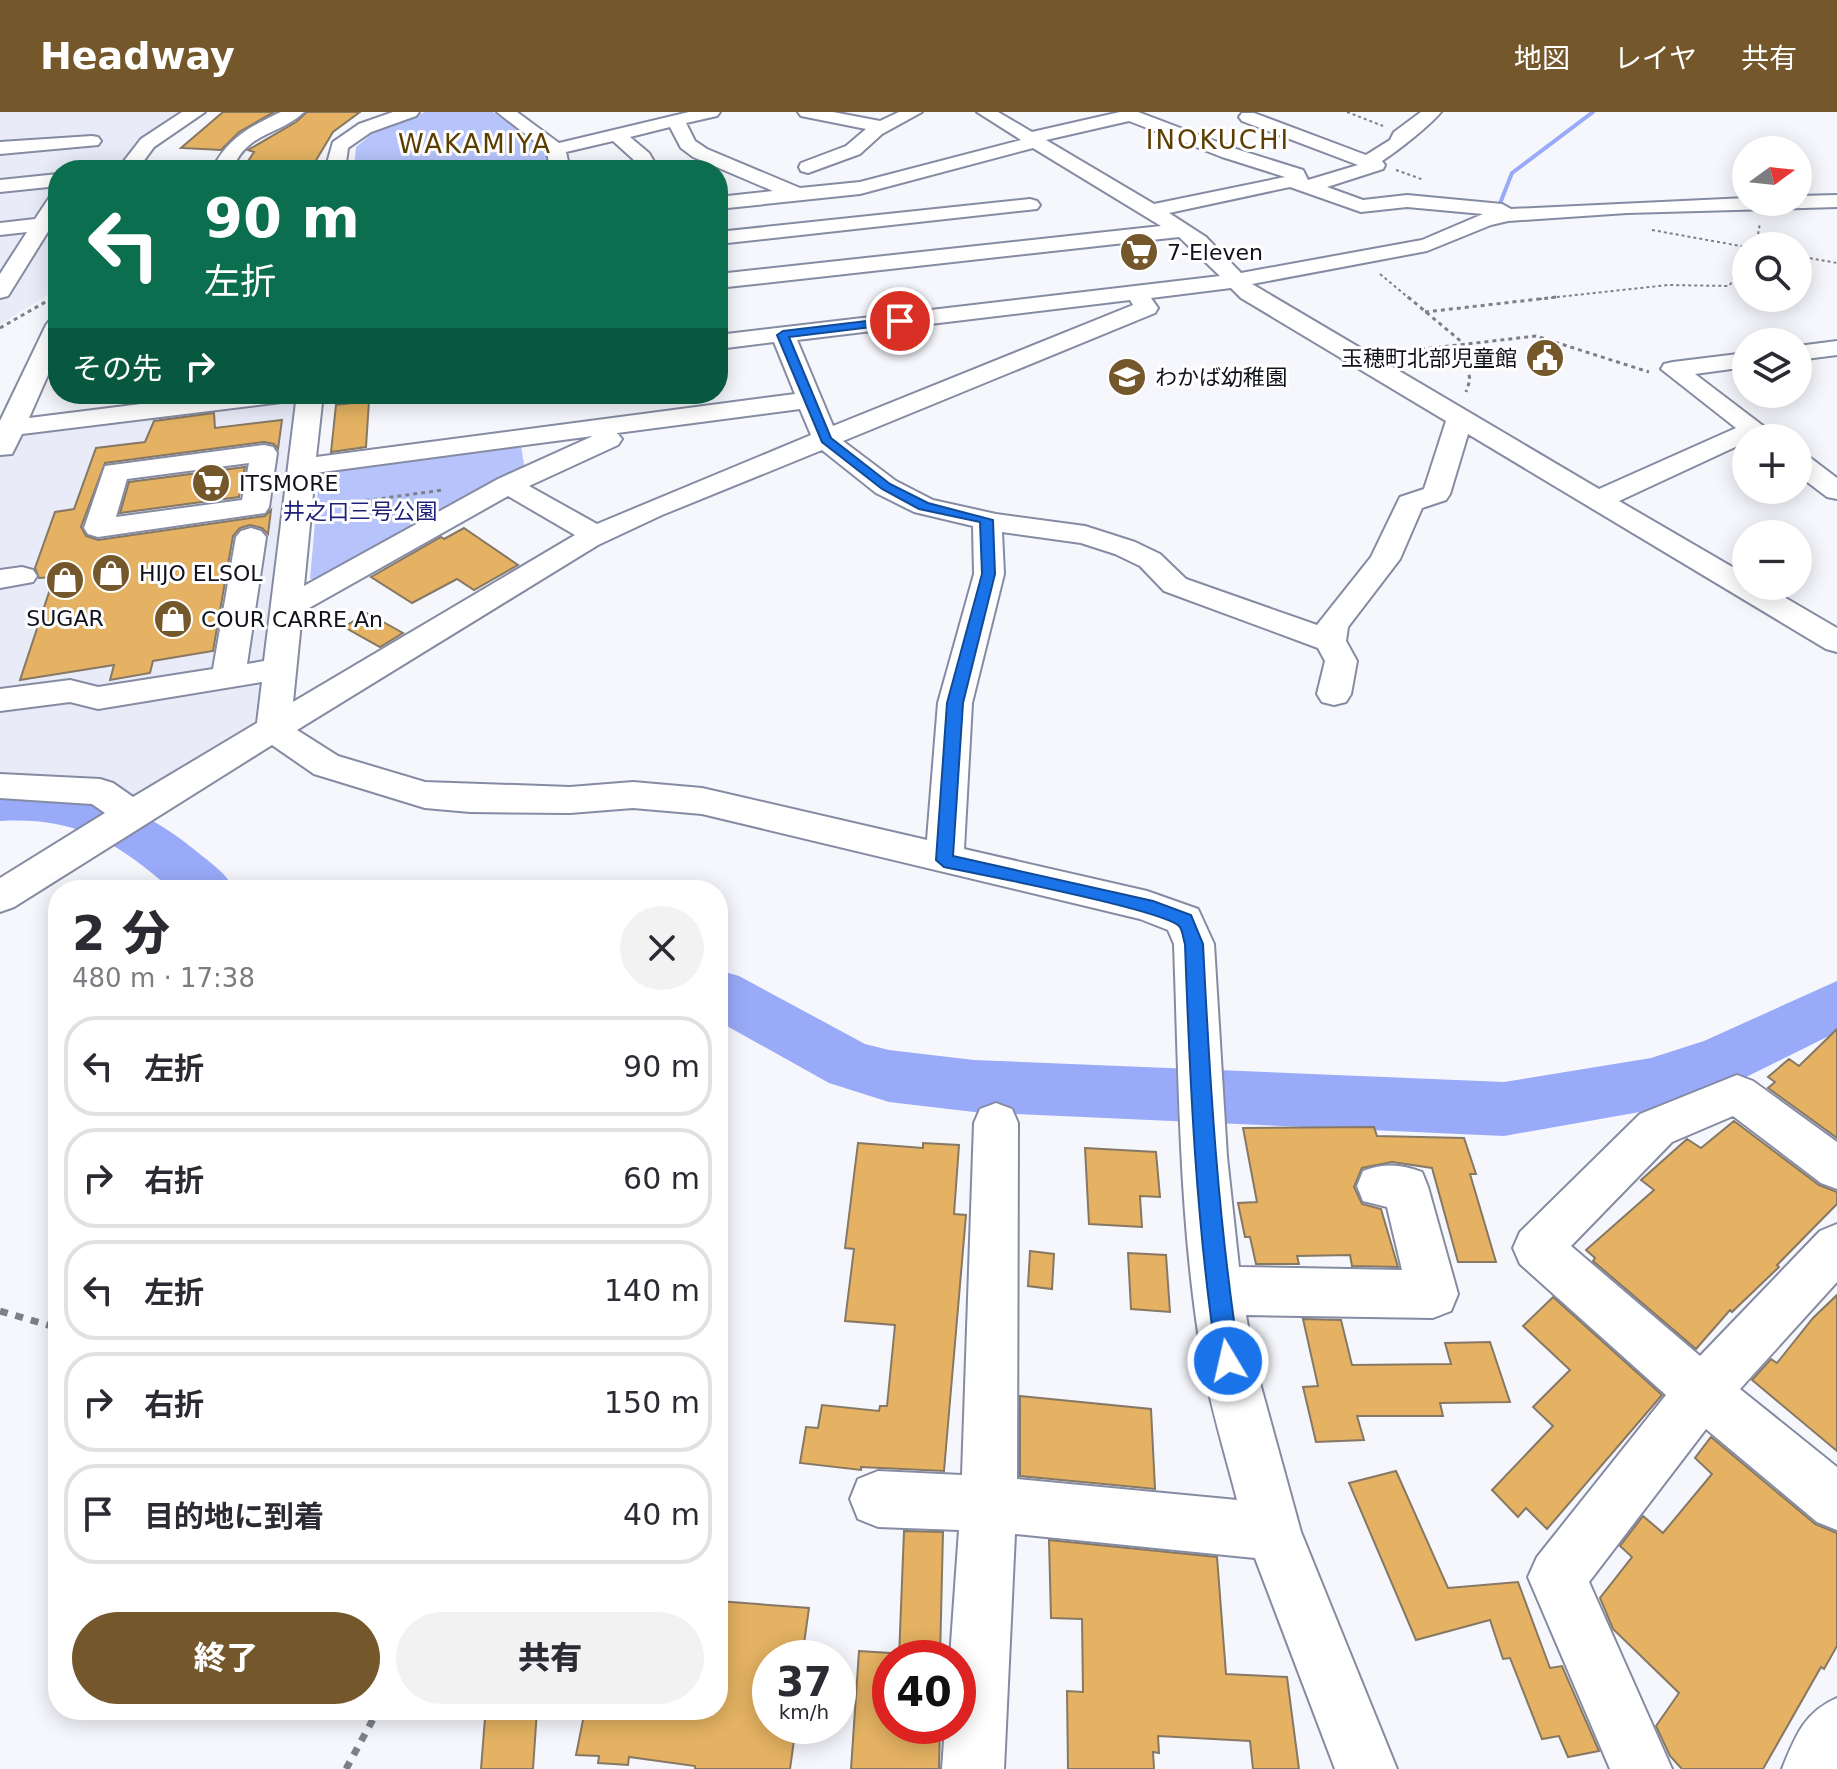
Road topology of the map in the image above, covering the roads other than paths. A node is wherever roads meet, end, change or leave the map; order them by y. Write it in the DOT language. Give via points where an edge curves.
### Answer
graph roads {
  1 [pos="196,112"];
  2 [pos="295,112"];
  3 [pos="410,112"];
  4 [pos="711,112"];
  5 [pos="807,112"];
  6 [pos="913,112"];
  7 [pos="986,112"];
  8 [pos="1432,112"];
  9 [pos="548,115"];
  10 [pos="512,117"];
  11 [pos="676,120"];
  12 [pos="1240,120"];
  13 [pos="103,122"];
  14 [pos="881,127"];
  15 [pos="617,135"];
  16 [pos="1189,138"];
  17 [pos="1033,140"];
  18 [pos="92,141"];
  19 [pos="0,148"];
  20 [pos="556,149"];
  21 [pos="81,160"];
  22 [pos="132,160"];
  23 [pos="225,160"];
  24 [pos="337,160"];
  25 [pos="558,160"];
  26 [pos="644,160"];
  27 [pos="716,160"];
  28 [pos="963,160"];
  29 [pos="1367,162"];
  30 [pos="728,165"];
  31 [pos="986,175"];
  32 [pos="48,181"];
  33 [pos="1299,184"];
  34 [pos="0,186"];
  35 [pos="860,188"];
  36 [pos="1008,190"];
  37 [pos="798,195"];
  38 [pos="1837,201"];
  39 [pos="728,202"];
  40 [pos="1151,211"];
  41 [pos="1534,212"];
  42 [pos="1043,214"];
  43 [pos="48,224"];
  44 [pos="48,227"];
  45 [pos="0,229"];
  46 [pos="1182,230"];
  47 [pos="728,237"];
  48 [pos="1082,240"];
  49 [pos="728,280"];
  50 [pos="1234,281"];
  51 [pos="0,291"];
  52 [pos="1135,292"];
  53 [pos="783,335"];
  54 [pos="728,341"];
  55 [pos="48,345"];
  56 [pos="1837,348"];
  57 [pos="1812,351"];
  58 [pos="1732,362"];
  59 [pos="809,400"];
  60 [pos="201,404"];
  61 [pos="309,404"];
  62 [pos="1460,418"];
  63 [pos="649,421"];
  64 [pos="1747,424"];
  65 [pos="6,428"];
  66 [pos="826,440"];
  67 [pos="1732,445"];
  68 [pos="0,455"];
  69 [pos="302,467"];
  70 [pos="115,472"];
  71 [pos="1812,472"];
  72 [pos="508,485"];
  73 [pos="1837,491"];
  74 [pos="1598,500"];
  75 [pos="987,520"];
  76 [pos="596,535"];
  77 [pos="251,537"];
  78 [pos="286,608"];
  79 [pos="1330,641"];
  80 [pos="1837,642"];
  81 [pos="280,669"];
  82 [pos="228,678"];
  83 [pos="1334,694"];
  84 [pos="0,700"];
  85 [pos="273,730"];
  86 [pos="0,786"];
  87 [pos="131,814"];
  88 [pos="944,860"];
  89 [pos="0,897"];
  90 [pos="996,1123"];
  91 [pos="1837,1168"];
  92 [pos="1380,1186"];
  93 [pos="1837,1247"];
  94 [pos="1217,1291"];
  95 [pos="1702,1392"];
  96 [pos="878,1499"];
  97 [pos="1837,1502"];
  98 [pos="989,1504"];
  99 [pos="1273,1532"];
  100 [pos="1837,1729"];
  101 [pos="973,1769"];
  102 [pos="1366,1769"];
  103 [pos="1641,1769"];
  104 [pos="1813,1769"];
  1 -- 22 [label="street" via="146,143"];
  2 -- 23 [label="street" via="243,139"];
  3 -- 24 [label="street" via="365,128 339,146"];
  4 -- 11 [label="street"];
  5 -- 14 [label="street"];
  6 -- 14 [label="street"];
  7 -- 17 [label="street"];
  8 -- 29 [label="street"];
  9 -- 10 [label="street"];
  10 -- 20 [label="street"];
  11 -- 15 [label="street"];
  11 -- 27 [label="street" via="687,144"];
  12 -- 16 [label="street"];
  12 -- 29 [label="street"];
  13 -- 18 [label="street"];
  14 -- 35 [label="street" via="853,150 808,167"];
  15 -- 20 [label="street"];
  15 -- 26 [label="street"];
  16 -- 17 [label="street" via="1130,115"];
  16 -- 33 [label="street" via="1296,174"];
  17 -- 28 [label="street"];
  17 -- 40 [label="street"];
  18 -- 19 [label="street"];
  18 -- 21 [label="street"];
  20 -- 25 [label="street"];
  28 -- 31 [label="street"];
  28 -- 35 [label="street"];
  29 -- 33 [label="street" via="1376,165"];
  30 -- 37 [label="street"];
  32 -- 34 [label="street"];
  33 -- 40 [label="street"];
  33 -- 41 [label="street" via="1361,206 1407,201"];
  35 -- 37 [label="street"];
  36 -- 42 [label="street"];
  37 -- 39 [label="street"];
  38 -- 41 [label="street"];
  40 -- 46 [label="street"];
  41 -- 50 [label="street" via="1485,220 1443,240"];
  42 -- 47 [label="street"];
  42 -- 48 [label="street"];
  43 -- 45 [label="street"];
  44 -- 51 [label="street"];
  46 -- 48 [label="street"];
  46 -- 50 [label="street" via="1208,247"];
  48 -- 49 [label="street"];
  50 -- 52 [label="street"];
  50 -- 62 [label="street"];
  52 -- 53 [label="street"];
  52 -- 66 [label="street" via="1147,308"];
  53 -- 54 [label="street"];
  53 -- 59 [label="street"];
  55 -- 65 [label="street"];
  56 -- 57 [label="street"];
  58 -- 64 [label="street" via="1673,369"];
  59 -- 63 [label="street"];
  59 -- 66 [label="street"];
  60 -- 65 [label="street"];
  61 -- 69 [label="street"];
  62 -- 74 [label="street"];
  62 -- 79 [label="street" via="1436,494 1410,503 1385,559 1332,626"];
  63 -- 69 [label="street"];
  63 -- 72 [label="street"];
  65 -- 68 [label="street"];
  66 -- 75 [label="street" via="886,487 924,506"];
  66 -- 76 [label="street"];
  67 -- 74 [label="street"];
  69 -- 78 [label="street"];
  70 -- 70 [label="street" via="130,470 264,453 255,507 98,528"];
  71 -- 73 [label="street"];
  72 -- 76 [label="street"];
  72 -- 78 [label="street"];
  74 -- 80 [label="street"];
  75 -- 79 [label="street" via="1085,535 1125,548 1150,560 1175,585"];
  75 -- 88 [label="street" via="989,574 955,703"];
  76 -- 85 [label="street"];
  77 -- 82 [label="street"];
  78 -- 81 [label="street"];
  79 -- 83 [label="street" via="1341,661"];
  81 -- 82 [label="street"];
  81 -- 85 [label="street"];
  82 -- 84 [label="street" via="98,698 70,691"];
  85 -- 87 [label="street"];
  85 -- 88 [label="street" via="326,765 425,795 665,796"];
  86 -- 87 [label="street" via="100,792"];
  87 -- 89 [label="street"];
  88 -- 94 [label="street" via="1147,906 1184,920 1194,944 1204,1157"];
  90 -- 98 [label="street"];
  91 -- 95 [label="street" via="1737,1094 1656,1128 1537,1248"];
  92 -- 94 [label="street" via="1405,1187 1433,1294"];
  93 -- 95 [label="street"];
  94 -- 99 [label="street" via="1228,1361"];
  95 -- 97 [label="street"];
  95 -- 103 [label="street" via="1557,1577"];
  96 -- 98 [label="street"];
  98 -- 99 [label="street"];
  98 -- 101 [label="street"];
  99 -- 102 [label="street"];
  100 -- 104 [label="street"];
}
